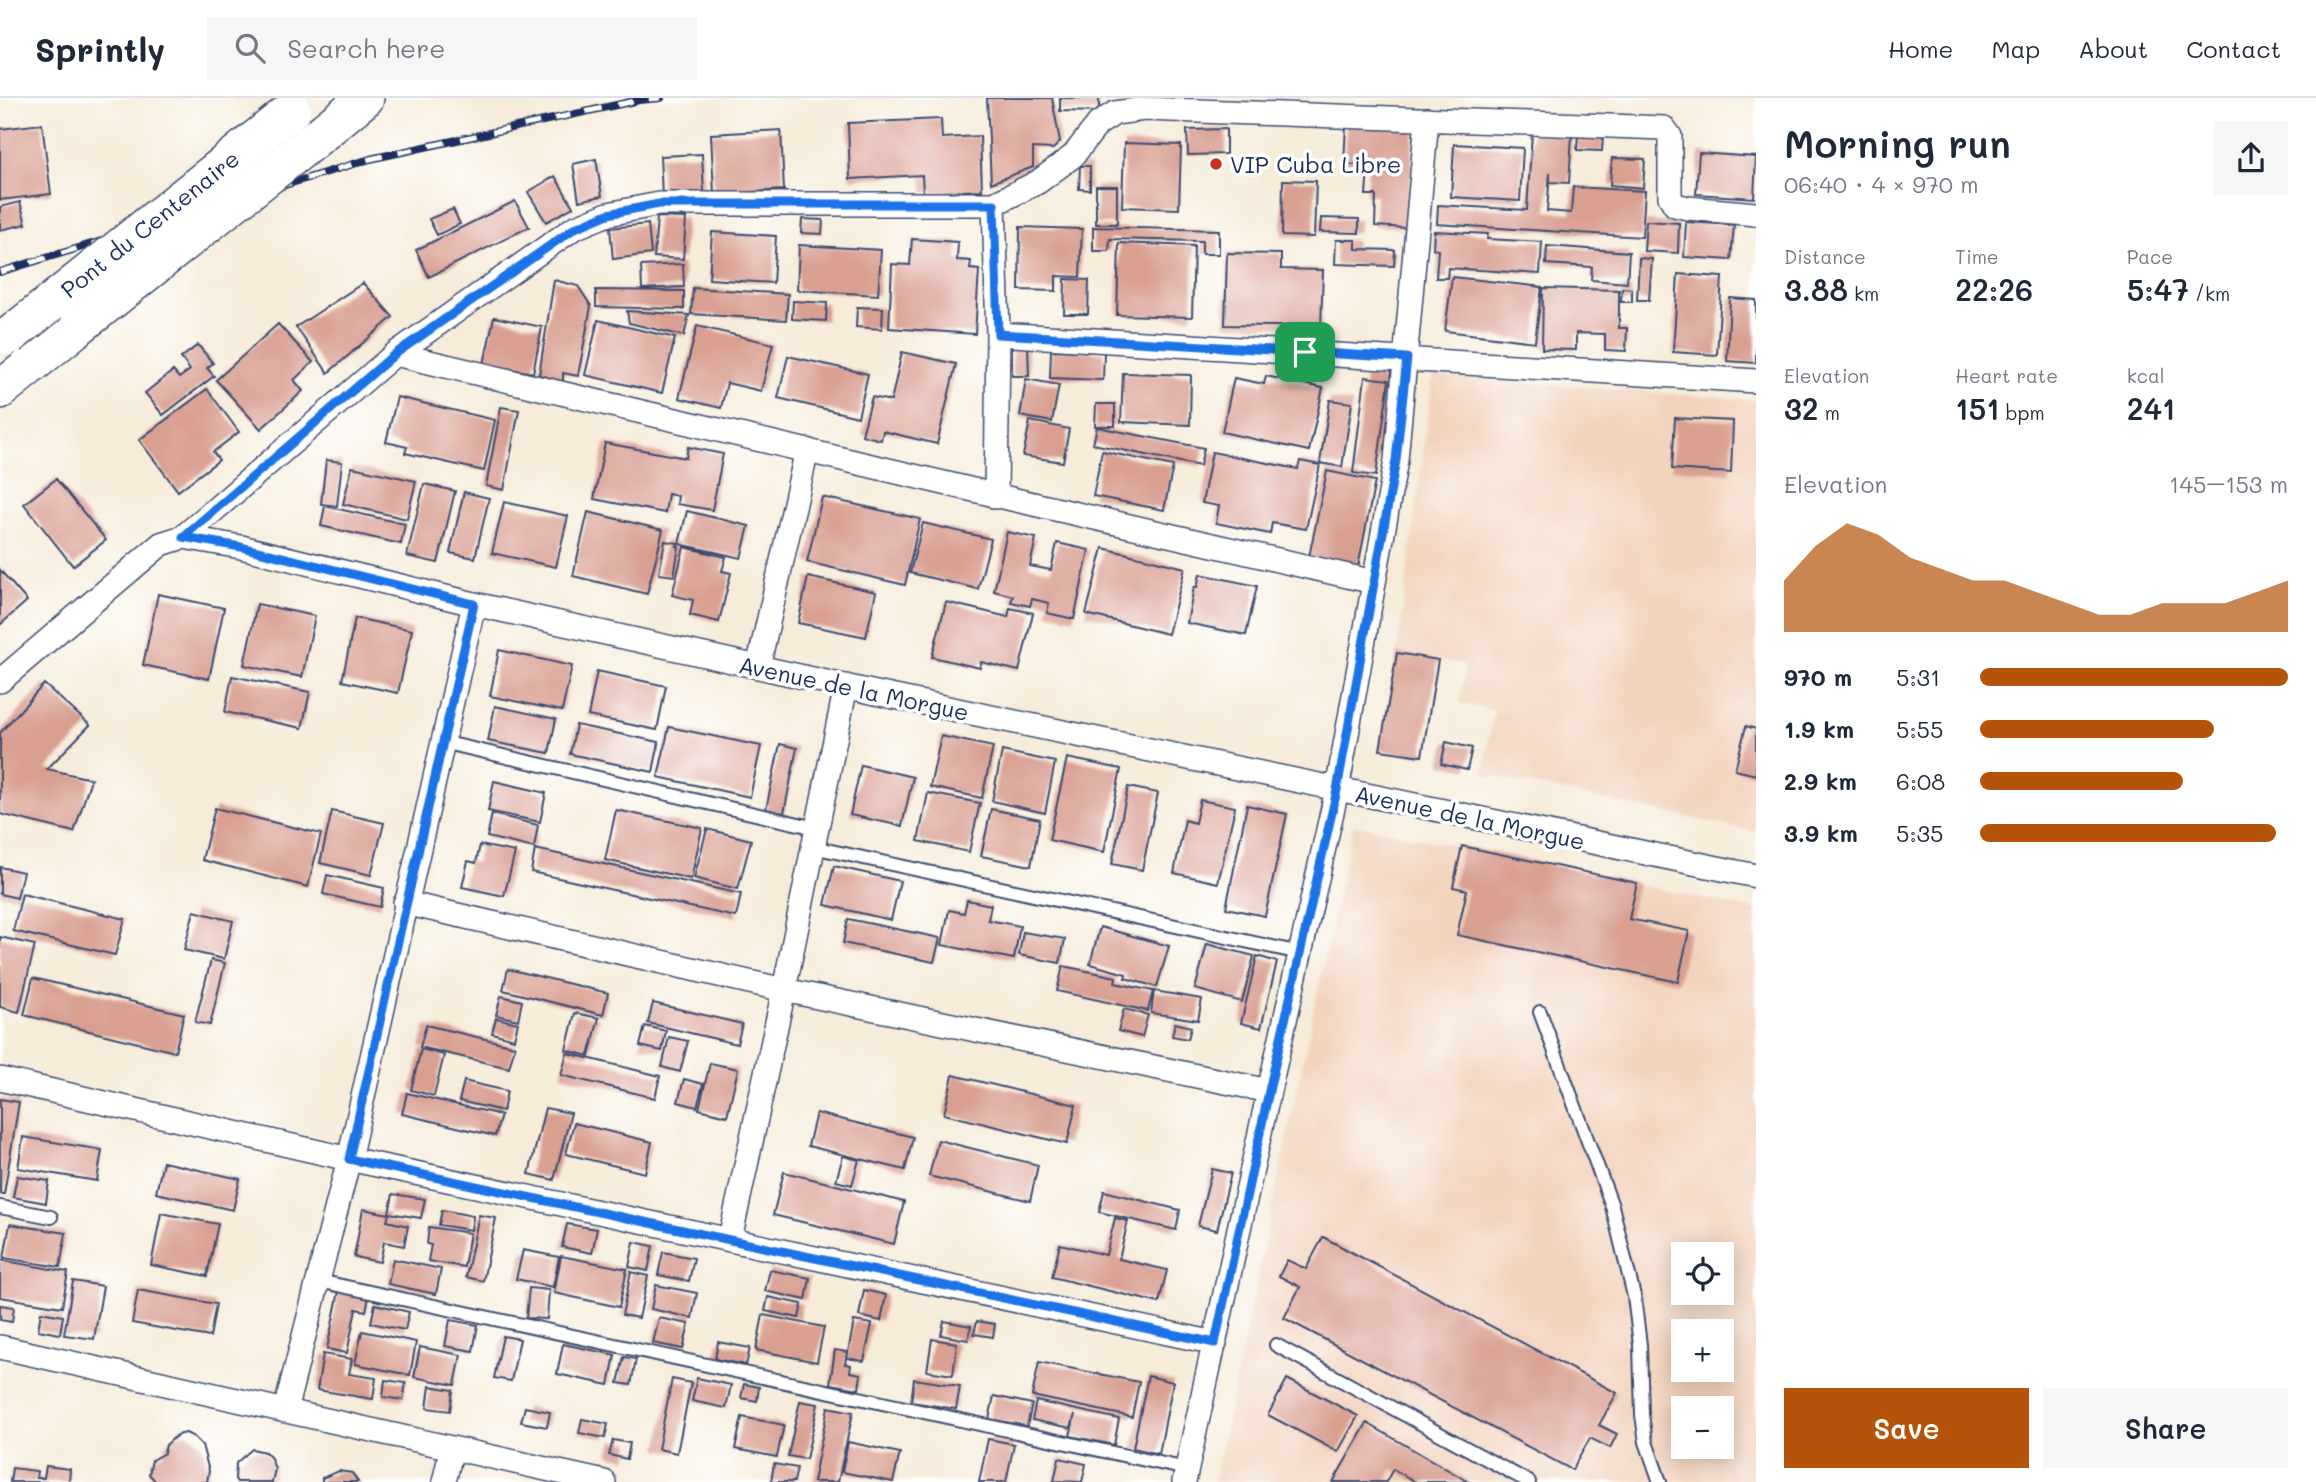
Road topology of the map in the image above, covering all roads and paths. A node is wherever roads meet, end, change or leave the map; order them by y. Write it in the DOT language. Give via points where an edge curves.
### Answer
graph roads {
  1 [pos="365,98"];
  2 [pos="299,104"];
  3 [pos="1427,119"];
  4 [pos="994,204"];
  5 [pos="1756,214"];
  6 [pos="998,334"];
  7 [pos="5,340"];
  8 [pos="395,354"];
  9 [pos="1407,358"];
  10 [pos="1756,381"];
  11 [pos="0,390"];
  12 [pos="807,450"];
  13 [pos="996,497"];
  14 [pos="183,537"];
  15 [pos="1374,582"];
  16 [pos="474,604"];
  17 [pos="758,667"];
  18 [pos="0,681"];
  19 [pos="846,686"];
  20 [pos="442,742"];
  21 [pos="1337,790"];
  22 [pos="815,837"];
  23 [pos="1756,876"];
  24 [pos="405,903"];
  25 [pos="1300,953"];
  26 [pos="785,990"];
  27 [pos="1540,1012"];
  28 [pos="0,1079"];
  29 [pos="1269,1091"];
  30 [pos="349,1159"];
  31 [pos="0,1207"];
  32 [pos="51,1217"];
  33 [pos="730,1239"];
  34 [pos="319,1281"];
  35 [pos="1215,1343"];
  36 [pos="1276,1345"];
  37 [pos="0,1347"];
  38 [pos="285,1411"];
  39 [pos="452,1448"];
  40 [pos="1185,1476"];
  41 [pos="444,1482"];
  42 [pos="604,1482"];
  43 [pos="1529,1482"];
  44 [pos="1660,1482"];
  1 -- 11 [label="main road, Pont du Centenaire, bridge"];
  2 -- 7 [label="main road, Pont du Centenaire, bridge"];
  3 -- 4 [label="street" via="1144,109 1115,113 1098,124 1073,156 1038,182"];
  3 -- 5 [label="street" via="1664,128 1670,136 1670,197 1675,205"];
  3 -- 9 [label="street"];
  4 -- 6 [label="street"];
  4 -- 8 [label="street" via="659,204 608,214 575,228"];
  6 -- 9 [label="street"];
  6 -- 13 [label="street"];
  8 -- 12 [label="street"];
  8 -- 14 [label="street"];
  9 -- 10 [label="street"];
  9 -- 15 [label="street" via="1396,460"];
  12 -- 13 [label="street"];
  12 -- 17 [label="street"];
  13 -- 15 [label="street"];
  14 -- 16 [label="street, Avenue de la Morgue"];
  14 -- 18 [label="street" via="161,544"];
  15 -- 21 [label="street"];
  16 -- 17 [label="street, Avenue de la Morgue"];
  16 -- 20 [label="street"];
  17 -- 19 [label="street, Avenue de la Morgue"];
  19 -- 21 [label="street, Avenue de la Morgue"];
  19 -- 22 [label="street"];
  20 -- 22 [label="lane"];
  20 -- 24 [label="street"];
  21 -- 23 [label="street, Avenue de la Morgue"];
  21 -- 25 [label="street"];
  22 -- 25 [label="lane"];
  22 -- 26 [label="street"];
  24 -- 26 [label="street"];
  24 -- 30 [label="street"];
  25 -- 29 [label="street"];
  26 -- 29 [label="street"];
  26 -- 33 [label="street"];
  27 -- 44 [label="lane" via="1612,1206 1634,1296 1646,1441"];
  28 -- 30 [label="street"];
  29 -- 35 [label="street"];
  30 -- 33 [label="street"];
  30 -- 34 [label="street"];
  31 -- 32 [label="lane"];
  33 -- 35 [label="street"];
  34 -- 38 [label="street"];
  34 -- 40 [label="lane"];
  35 -- 40 [label="street"];
  36 -- 43 [label="lane"];
  37 -- 38 [label="street"];
  38 -- 39 [label="street"];
  39 -- 41 [label="street"];
  39 -- 42 [label="street"];
}
